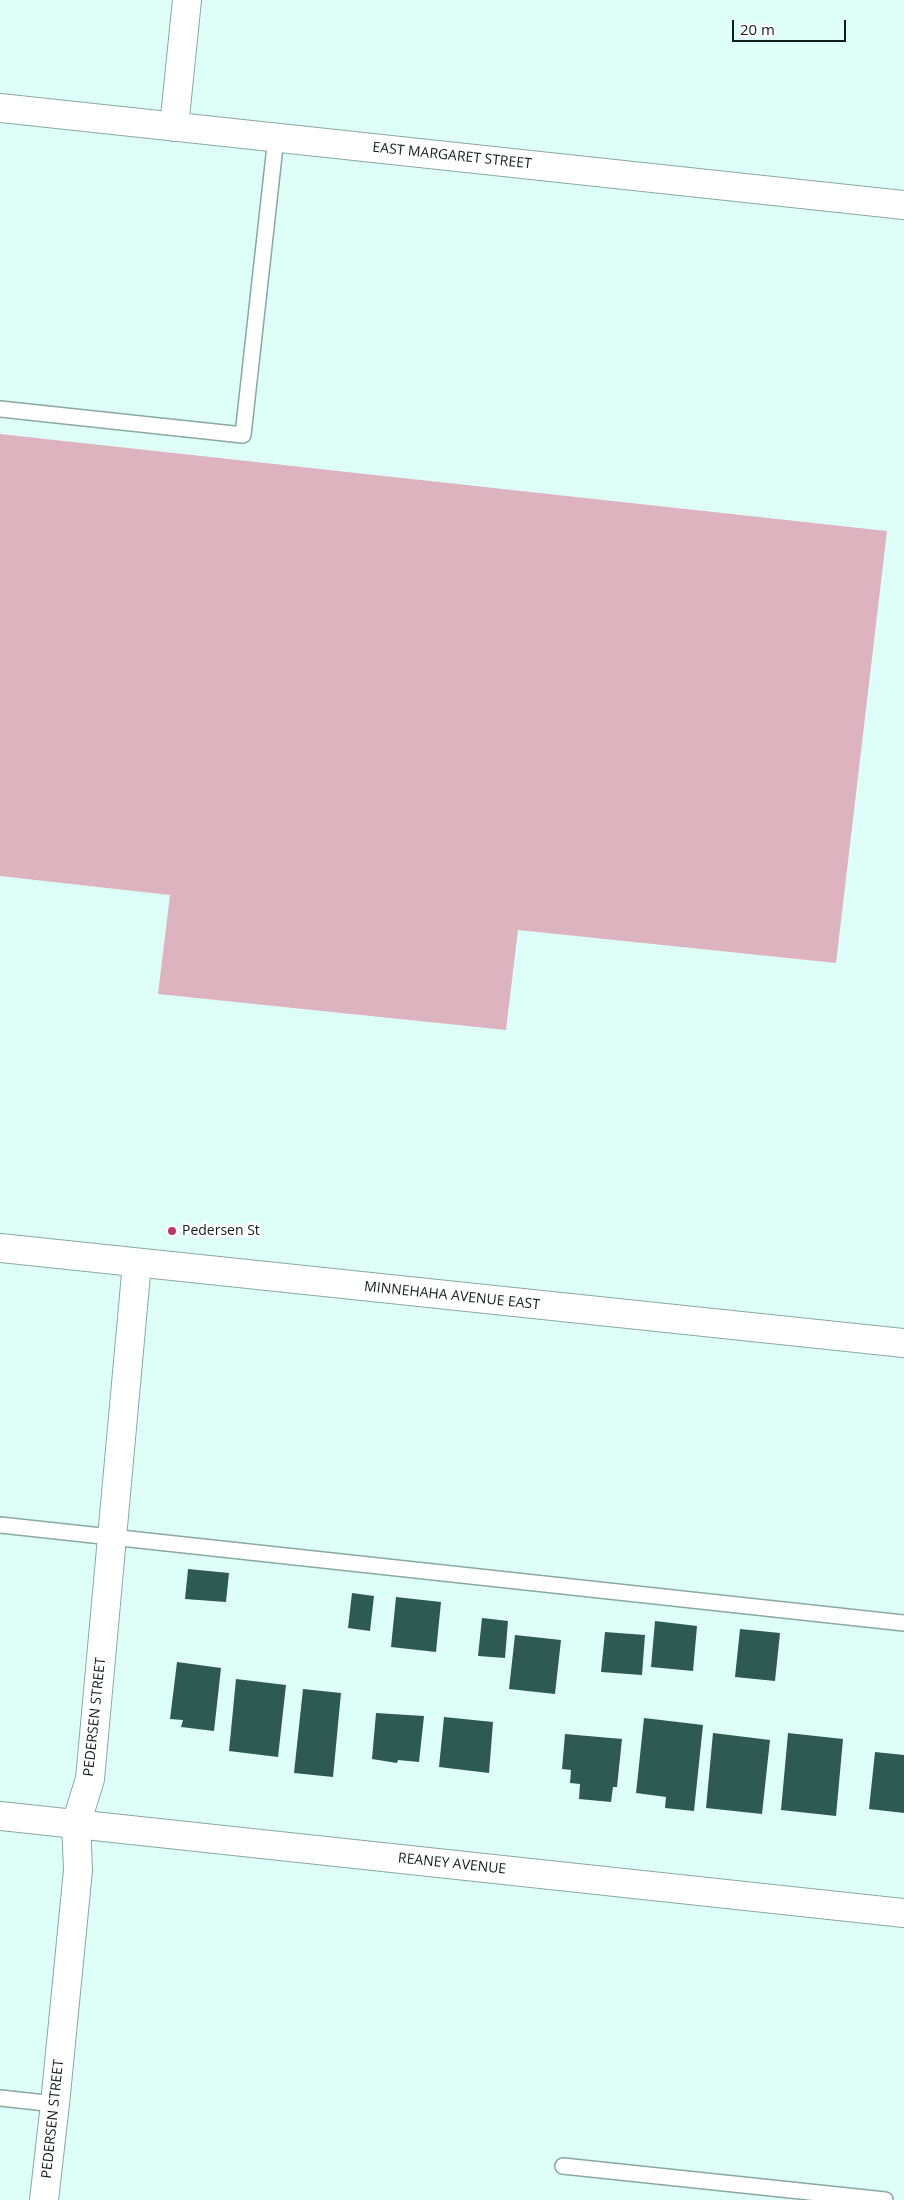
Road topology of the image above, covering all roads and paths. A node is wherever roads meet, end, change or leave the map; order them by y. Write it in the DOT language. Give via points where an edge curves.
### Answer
graph roads {
  1 [pos="186,0"];
  2 [pos="0,108"];
  3 [pos="174,127"];
  4 [pos="276,137"];
  5 [pos="904,206"];
  6 [pos="0,409"];
  7 [pos="0,1248"];
  8 [pos="137,1263"];
  9 [pos="904,1343"];
  10 [pos="0,1525"];
  11 [pos="113,1537"];
  12 [pos="904,1623"];
  13 [pos="0,1816"];
  14 [pos="76,1824"];
  15 [pos="904,1913"];
  16 [pos="0,2098"];
  17 [pos="55,2104"];
  18 [pos="563,2166"];
  19 [pos="44,2200"];
  20 [pos="885,2200"];
  1 -- 3 [label="street"];
  2 -- 3 [label="street, EAST MARGARET STREET"];
  3 -- 4 [label="street, EAST MARGARET STREET"];
  4 -- 5 [label="street, EAST MARGARET STREET"];
  4 -- 6 [label="lane" via="243,435"];
  7 -- 8 [label="street, MINNEHAHA AVENUE EAST"];
  8 -- 9 [label="street, MINNEHAHA AVENUE EAST"];
  8 -- 11 [label="street, PEDERSEN STREET"];
  10 -- 11 [label="lane"];
  11 -- 12 [label="lane"];
  11 -- 14 [label="street, PEDERSEN STREET" via="90,1779"];
  13 -- 14 [label="street, REANEY AVENUE"];
  14 -- 15 [label="street, REANEY AVENUE"];
  14 -- 17 [label="street, PEDERSEN STREET" via="78,1870"];
  16 -- 17 [label="lane"];
  17 -- 19 [label="street, PEDERSEN STREET"];
  18 -- 20 [label="lane"];
}
